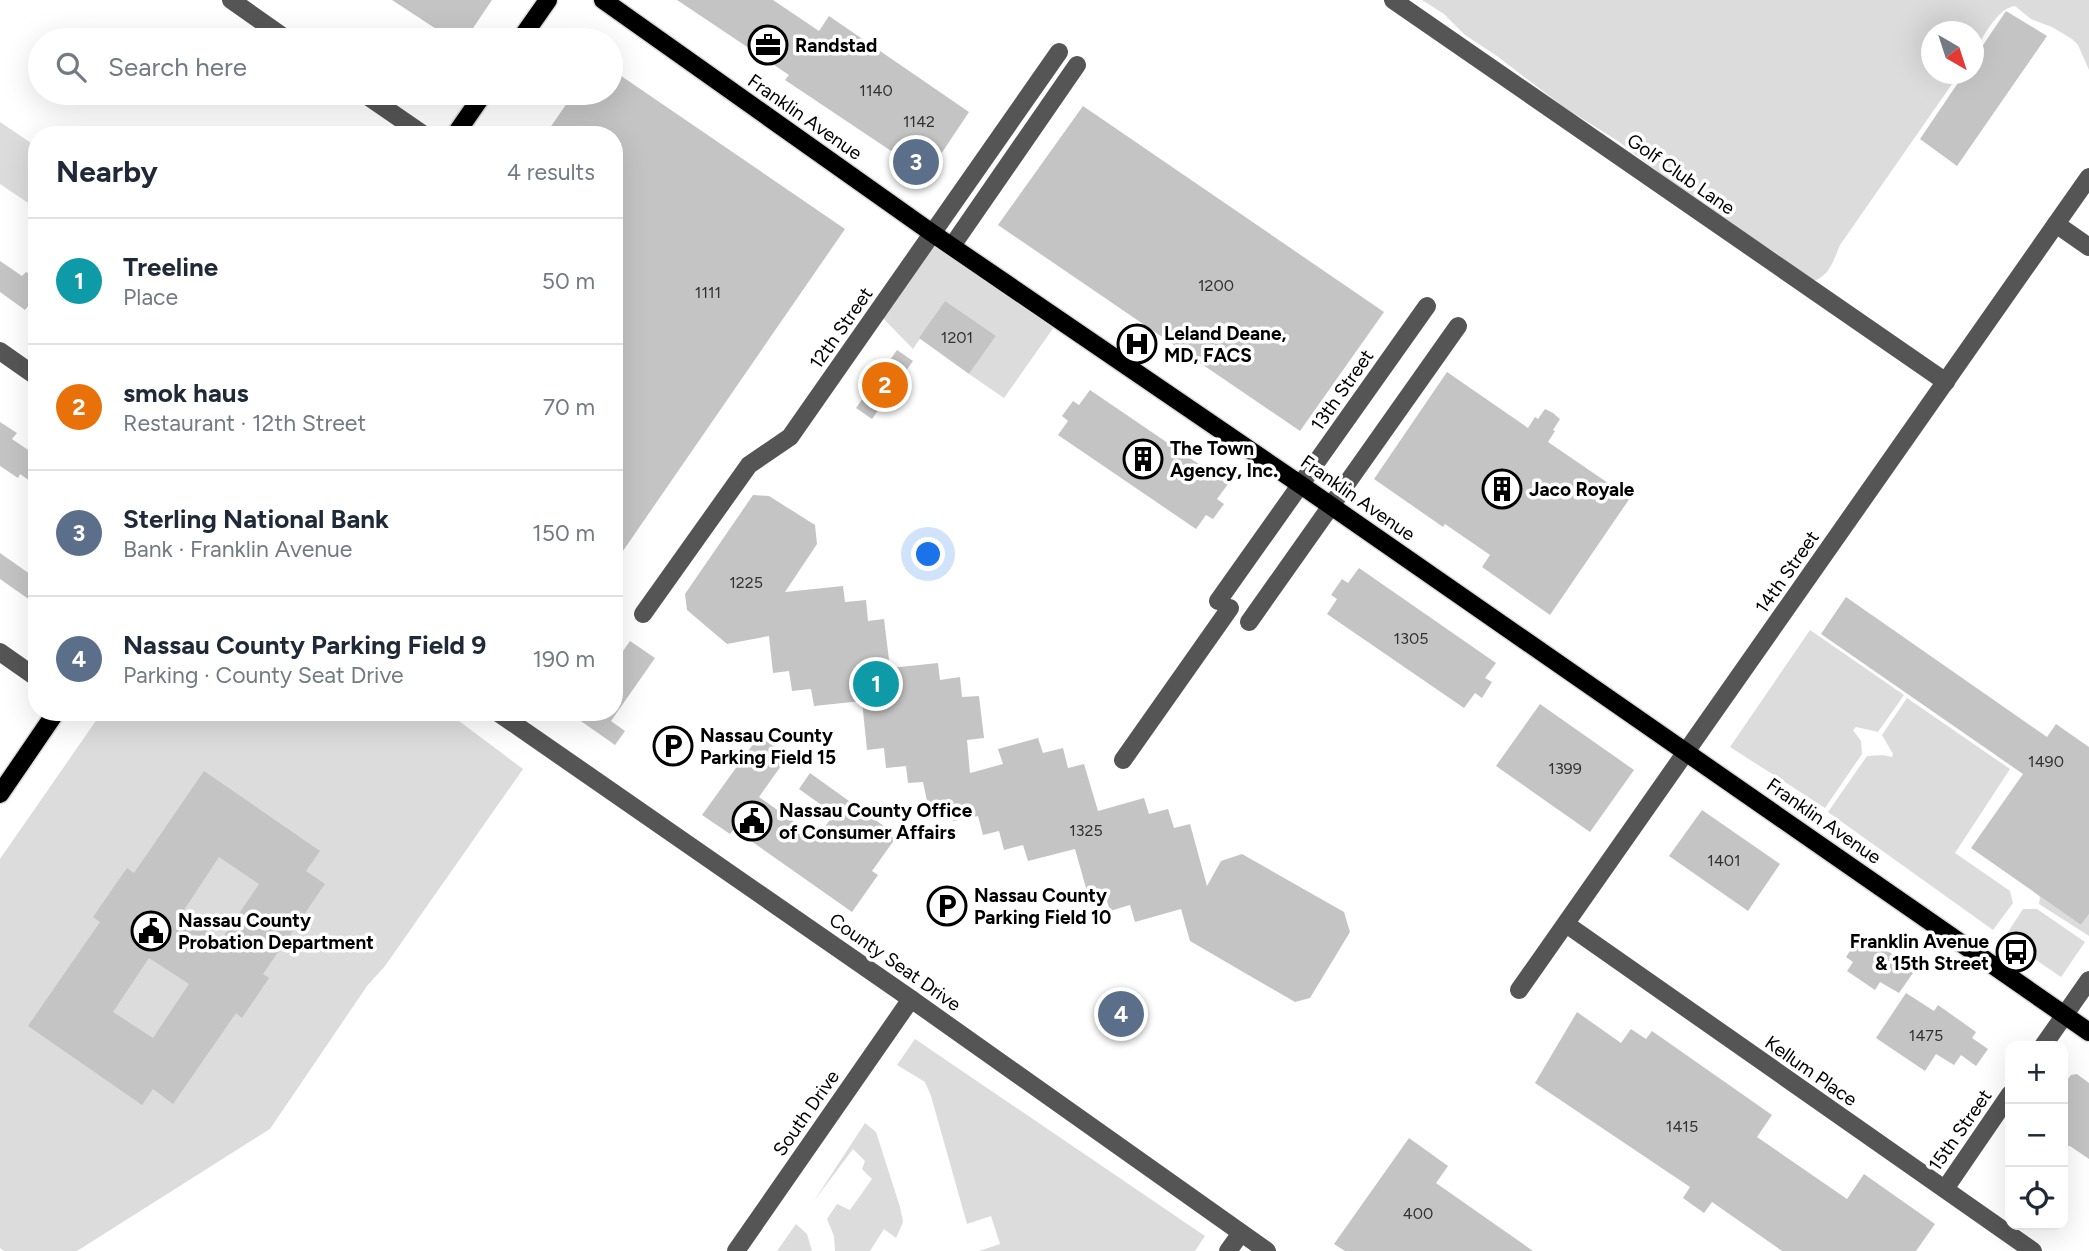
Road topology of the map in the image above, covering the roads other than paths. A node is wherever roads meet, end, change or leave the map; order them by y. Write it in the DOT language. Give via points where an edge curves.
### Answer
graph roads {
  1 [pos="230,0"];
  2 [pos="548,0"];
  3 [pos="603,0"];
  4 [pos="1393,0"];
  5 [pos="271,28"];
  6 [pos="528,28"];
  7 [pos="1059,52"];
  8 [pos="1077,65"];
  9 [pos="380,105"];
  10 [pos="476,105"];
  11 [pos="411,126"];
  12 [pos="461,126"];
  13 [pos="2089,177"];
  14 [pos="2056,225"];
  15 [pos="932,233"];
  16 [pos="952,246"];
  17 [pos="2089,247"];
  18 [pos="1427,306"];
  19 [pos="1458,326"];
  20 [pos="0,351"];
  21 [pos="28,371"];
  22 [pos="1946,382"];
  23 [pos="1301,485"];
  24 [pos="1332,506"];
  25 [pos="643,614"];
  26 [pos="1249,622"];
  27 [pos="0,652"];
  28 [pos="28,672"];
  29 [pos="50,721"];
  30 [pos="510,721"];
  31 [pos="1687,751"];
  32 [pos="1123,760"];
  33 [pos="0,794"];
  34 [pos="1566,925"];
  35 [pos="2089,980"];
  36 [pos="1519,990"];
  37 [pos="911,999"];
  38 [pos="2065,1015"];
  39 [pos="2089,1032"];
  40 [pos="2047,1041"];
  41 [pos="2005,1101"];
  42 [pos="1945,1189"];
  43 [pos="1241,1233"];
  44 [pos="736,1251"];
  45 [pos="1228,1251"];
  46 [pos="1267,1251"];
  47 [pos="2034,1251"];
  1 -- 5 [label="street"];
  2 -- 6 [label="main road"];
  3 -- 15 [label="main road, Franklin Avenue"];
  4 -- 22 [label="street, Golf Club Lane"];
  7 -- 15 [label="street, 12th Street"];
  8 -- 16 [label="street"];
  9 -- 11 [label="street"];
  10 -- 12 [label="main road"];
  13 -- 14 [label="street, 14th Street"];
  14 -- 17 [label="street"];
  14 -- 22 [label="street, 14th Street"];
  15 -- 16 [label="main road, Franklin Avenue"];
  15 -- 25 [label="street, 12th Street" via="790,437 749,465"];
  16 -- 23 [label="main road, Franklin Avenue"];
  18 -- 23 [label="street, 13th Street"];
  19 -- 24 [label="street"];
  20 -- 21 [label="street"];
  22 -- 31 [label="street, 14th Street"];
  23 -- 24 [label="main road, Franklin Avenue"];
  23 -- 32 [label="street, 13th Street"];
  24 -- 26 [label="street"];
  24 -- 31 [label="main road, Franklin Avenue"];
  27 -- 28 [label="street"];
  29 -- 33 [label="main road"];
  30 -- 37 [label="street, County Seat Drive"];
  31 -- 34 [label="street, 14th Street"];
  31 -- 38 [label="main road, Franklin Avenue"];
  34 -- 36 [label="street, 14th Street"];
  34 -- 42 [label="street, Kellum Place"];
  35 -- 38 [label="street"];
  37 -- 43 [label="street, County Seat Drive"];
  37 -- 44 [label="street, South Drive"];
  38 -- 39 [label="main road, Franklin Avenue"];
  38 -- 40 [label="street"];
  41 -- 42 [label="street, 15th Street"];
  42 -- 47 [label="street, Kellum Place"];
  43 -- 45 [label="street"];
  43 -- 46 [label="street, County Seat Drive"];
}
